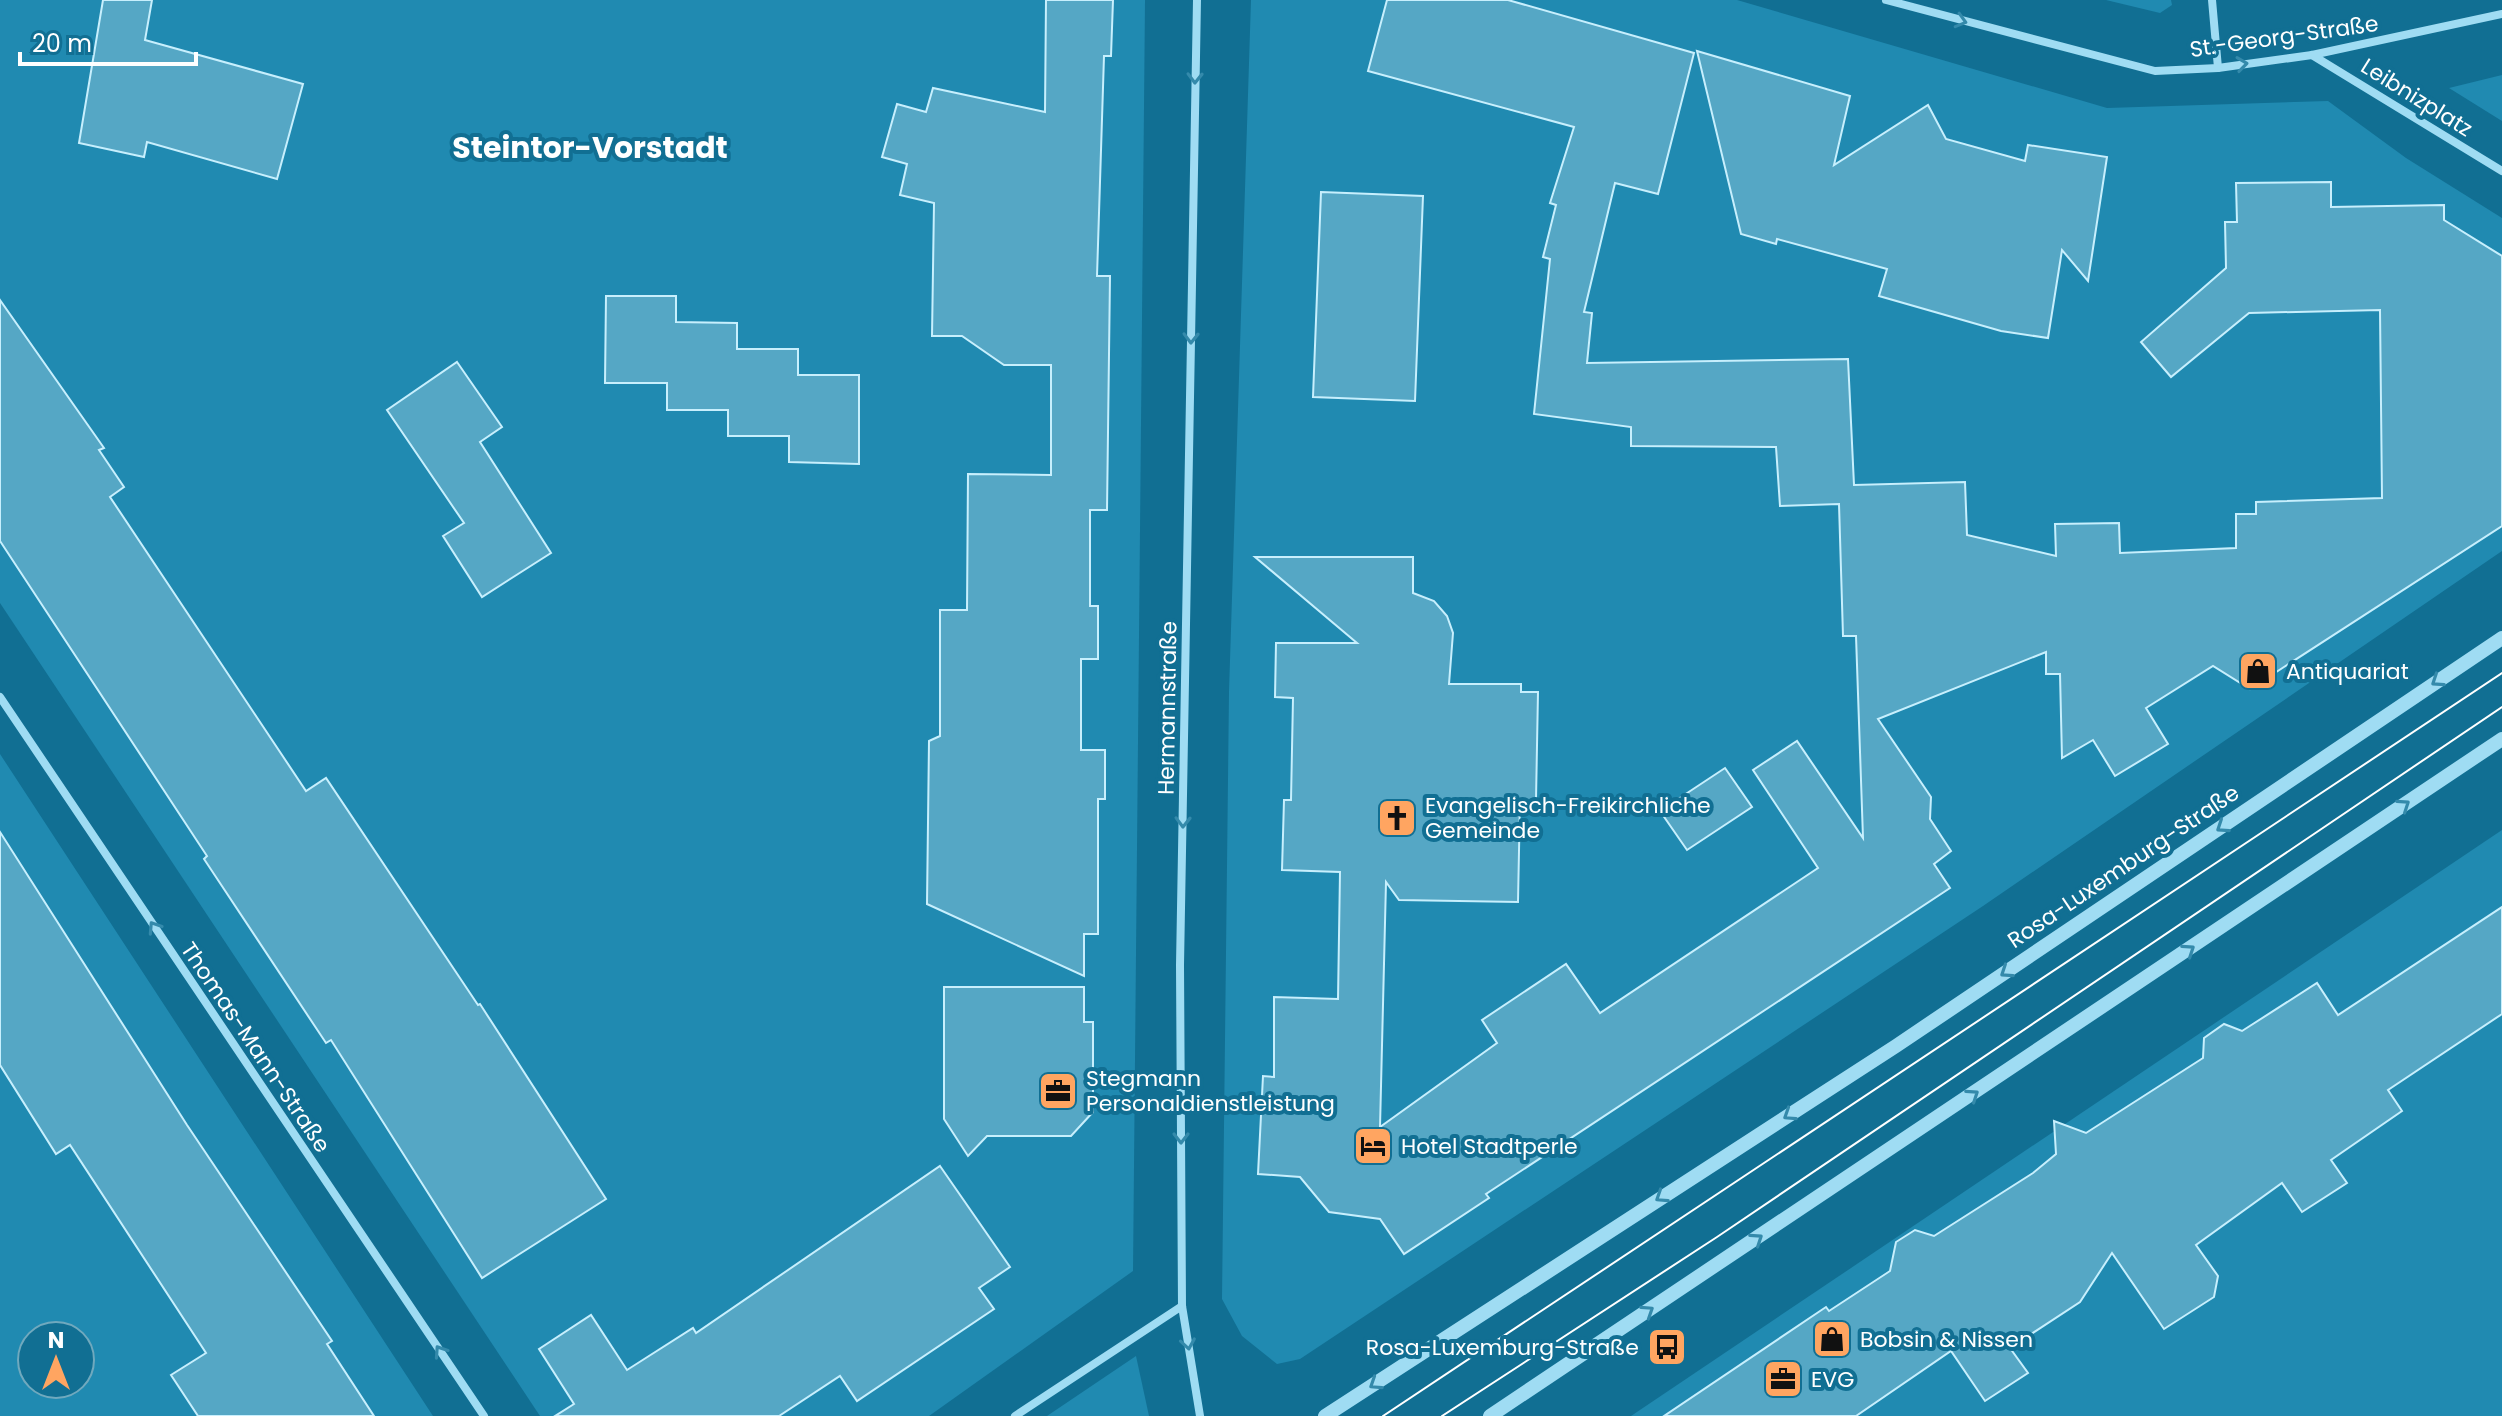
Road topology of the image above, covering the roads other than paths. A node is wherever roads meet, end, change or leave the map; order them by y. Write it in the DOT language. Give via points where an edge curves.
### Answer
graph roads {
  1 [pos="1197,0"];
  2 [pos="1886,0"];
  3 [pos="2212,0"];
  4 [pos="2502,14"];
  5 [pos="2312,55"];
  6 [pos="2218,68"];
  7 [pos="2502,171"];
  8 [pos="2502,638"];
  9 [pos="0,697"];
  10 [pos="2502,739"];
  11 [pos="1182,1306"];
  12 [pos="484,1416"];
  13 [pos="1015,1416"];
  14 [pos="1200,1416"];
  15 [pos="1325,1416"];
  16 [pos="1490,1416"];
  1 -- 11 [label="street, Hermannstraße, one-way" via="1180,965"];
  2 -- 6 [label="street, St.-Georg-Straße, one-way" via="2155,71"];
  3 -- 6 [label="street"];
  4 -- 5 [label="street, St.-Georg-Straße"];
  6 -- 5 [label="street, St.-Georg-Straße, one-way"];
  5 -- 7 [label="street, Leibnizplatz"];
  8 -- 15 [label="street, Rosa-Luxemburg-Straße, one-way" via="1909,1037"];
  12 -- 9 [label="street, Thomas-Mann-Straße, one-way"];
  16 -- 10 [label="street, one-way"];
  11 -- 13 [label="street"];
  11 -- 14 [label="street, Hermannstraße, one-way"];
}
